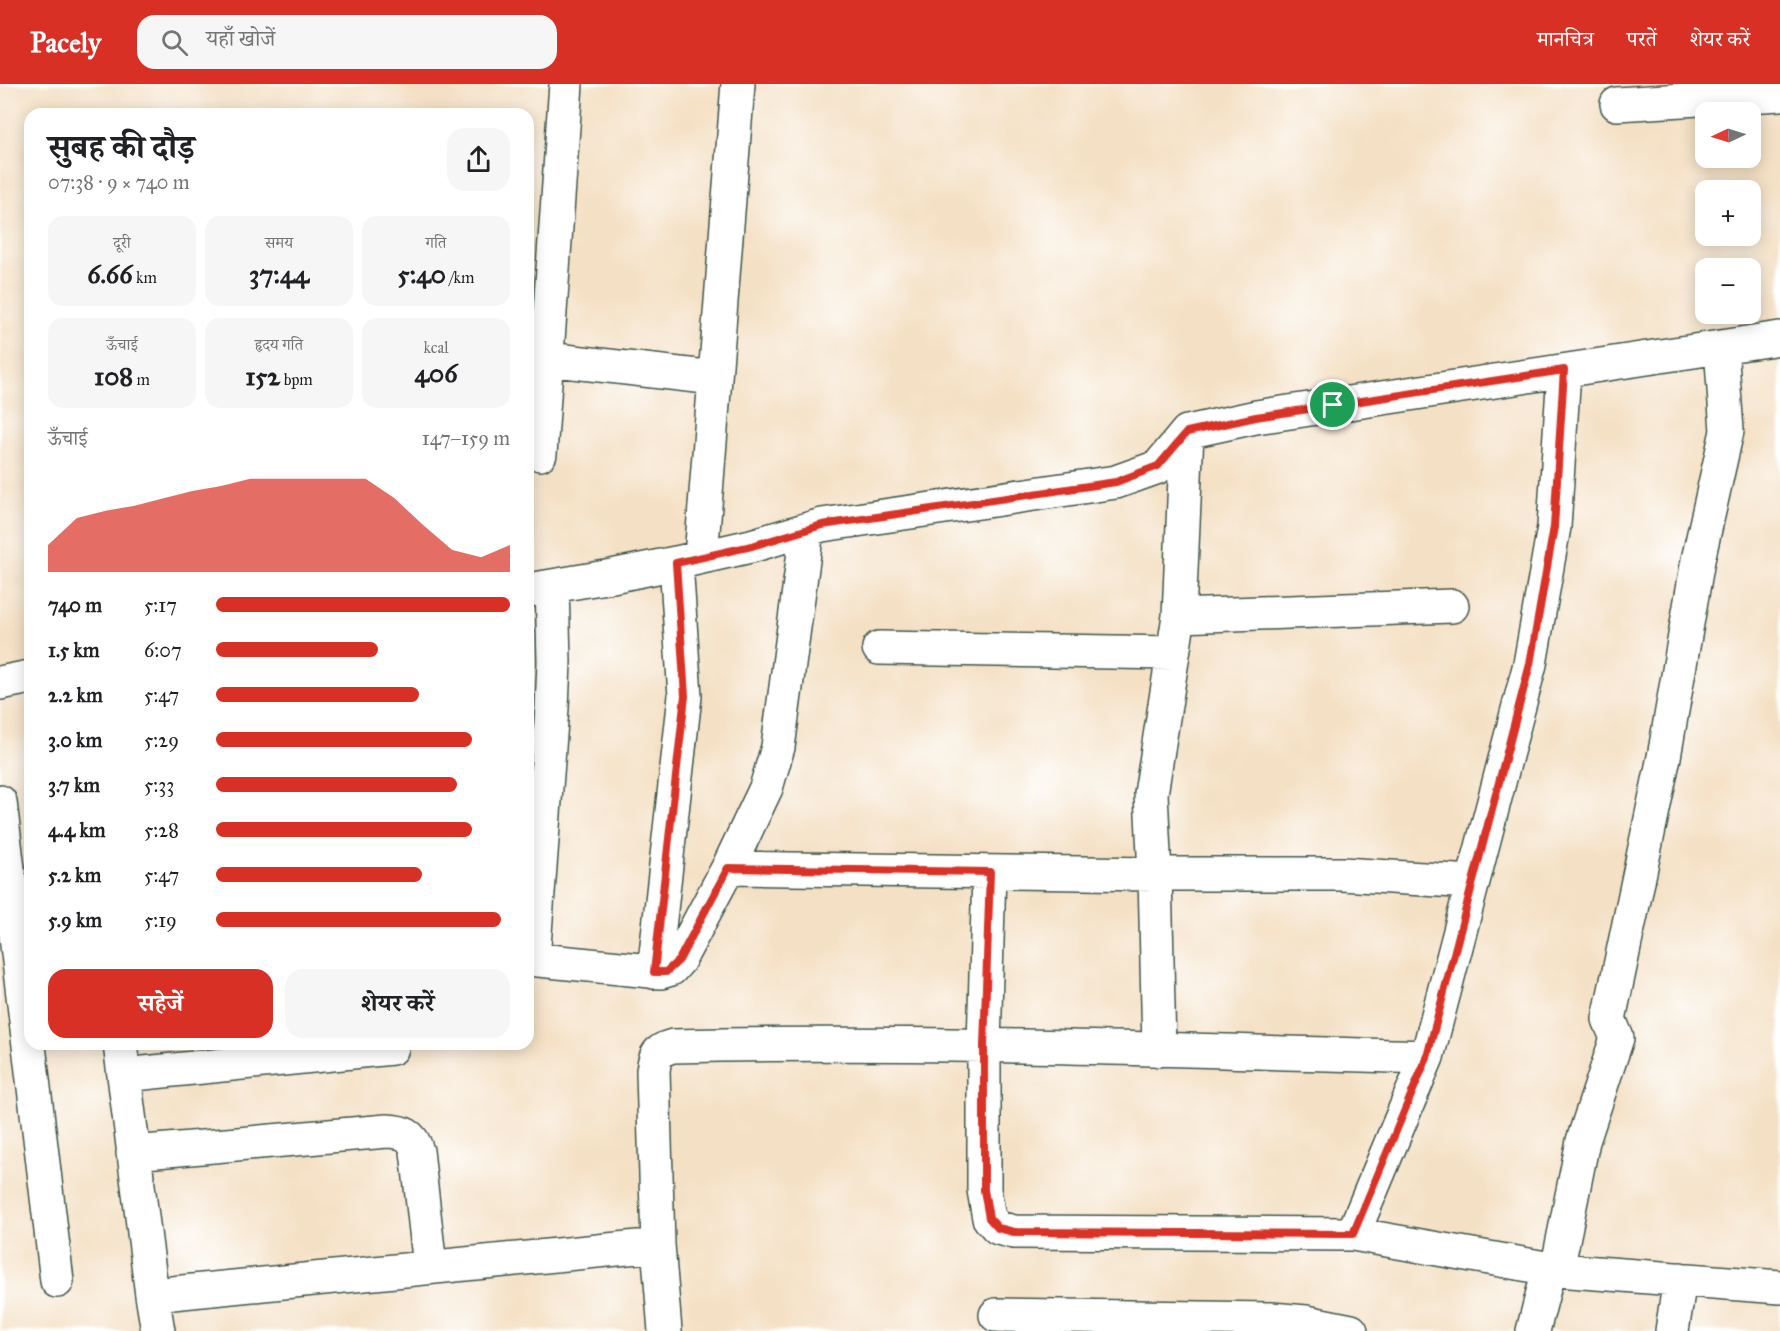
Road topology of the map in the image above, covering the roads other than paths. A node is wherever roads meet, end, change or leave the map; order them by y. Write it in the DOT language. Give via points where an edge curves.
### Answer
graph roads {
  1 [pos="567,84"];
  2 [pos="738,84"];
  3 [pos="1780,94"];
  4 [pos="1617,104"];
  5 [pos="1780,338"];
  6 [pos="1721,347"];
  7 [pos="547,359"];
  8 [pos="1564,370"];
  9 [pos="715,378"];
  10 [pos="1187,432"];
  11 [pos="540,454"];
  12 [pos="807,530"];
  13 [pos="688,560"];
  14 [pos="540,588"];
  15 [pos="1452,606"];
  16 [pos="1179,616"];
  17 [pos="879,648"];
  18 [pos="1173,653"];
  19 [pos="24,678"];
  20 [pos="0,683"];
  21 [pos="0,802"];
  22 [pos="728,868"];
  23 [pos="990,872"];
  24 [pos="1155,874"];
  25 [pos="1472,882"];
  26 [pos="534,913"];
  27 [pos="534,959"];
  28 [pos="654,972"];
  29 [pos="24,1004"];
  30 [pos="984,1046"];
  31 [pos="30,1050"];
  32 [pos="347,1050"];
  33 [pos="1159,1050"];
  34 [pos="1427,1057"];
  35 [pos="122,1060"];
  36 [pos="133,1153"];
  37 [pos="1353,1234"];
  38 [pos="658,1245"];
  39 [pos="430,1267"];
  40 [pos="1553,1270"];
  41 [pos="1680,1279"];
  42 [pos="57,1281"];
  43 [pos="1780,1287"];
  44 [pos="152,1295"];
  45 [pos="996,1315"];
  46 [pos="158,1331"];
  47 [pos="665,1331"];
  48 [pos="1351,1331"];
  49 [pos="1533,1331"];
  50 [pos="1672,1331"];
  1 -- 7 [label="street"];
  2 -- 9 [label="street"];
  3 -- 4 [label="street"];
  5 -- 6 [label="street"];
  6 -- 8 [label="street"];
  6 -- 40 [label="street" via="1727,431 1698,560 1664,757 1609,1019 1617,1038 1583,1141"];
  7 -- 9 [label="street"];
  7 -- 11 [label="street"];
  8 -- 10 [label="street" via="1256,417"];
  8 -- 25 [label="street" via="1554,527 1532,653"];
  9 -- 13 [label="street"];
  10 -- 12 [label="street" via="1158,466 1116,482"];
  10 -- 16 [label="street"];
  12 -- 13 [label="street"];
  12 -- 22 [label="street" via="778,747 766,788"];
  13 -- 14 [label="street"];
  13 -- 28 [label="street" via="685,696"];
  14 -- 26 [label="street" via="554,662"];
  15 -- 16 [label="street"];
  16 -- 18 [label="street"];
  17 -- 18 [label="street"];
  18 -- 24 [label="street" via="1151,794"];
  19 -- 20 [label="street"];
  21 -- 29 [label="street"];
  22 -- 23 [label="street"];
  22 -- 28 [label="street" via="679,960 666,972"];
  23 -- 24 [label="street"];
  23 -- 30 [label="street"];
  24 -- 25 [label="street" via="1342,874"];
  24 -- 33 [label="street"];
  25 -- 34 [label="street"];
  27 -- 28 [label="street"];
  30 -- 33 [label="street"];
  30 -- 37 [label="street" via="984,1190 989,1218 998,1228 1014,1232"];
  30 -- 38 [label="street" via="753,1044 663,1048 653,1071"];
  31 -- 42 [label="street"];
  32 -- 35 [label="street"];
  33 -- 34 [label="street"];
  34 -- 37 [label="street"];
  35 -- 36 [label="street"];
  36 -- 39 [label="street" via="403,1132 413,1138 417,1151"];
  36 -- 44 [label="street"];
  37 -- 40 [label="street"];
  38 -- 39 [label="street"];
  38 -- 47 [label="street"];
  39 -- 44 [label="street"];
  40 -- 41 [label="street"];
  40 -- 49 [label="street"];
  41 -- 43 [label="street"];
  41 -- 50 [label="street"];
  44 -- 46 [label="street"];
  45 -- 48 [label="street" via="1272,1319"];
}
